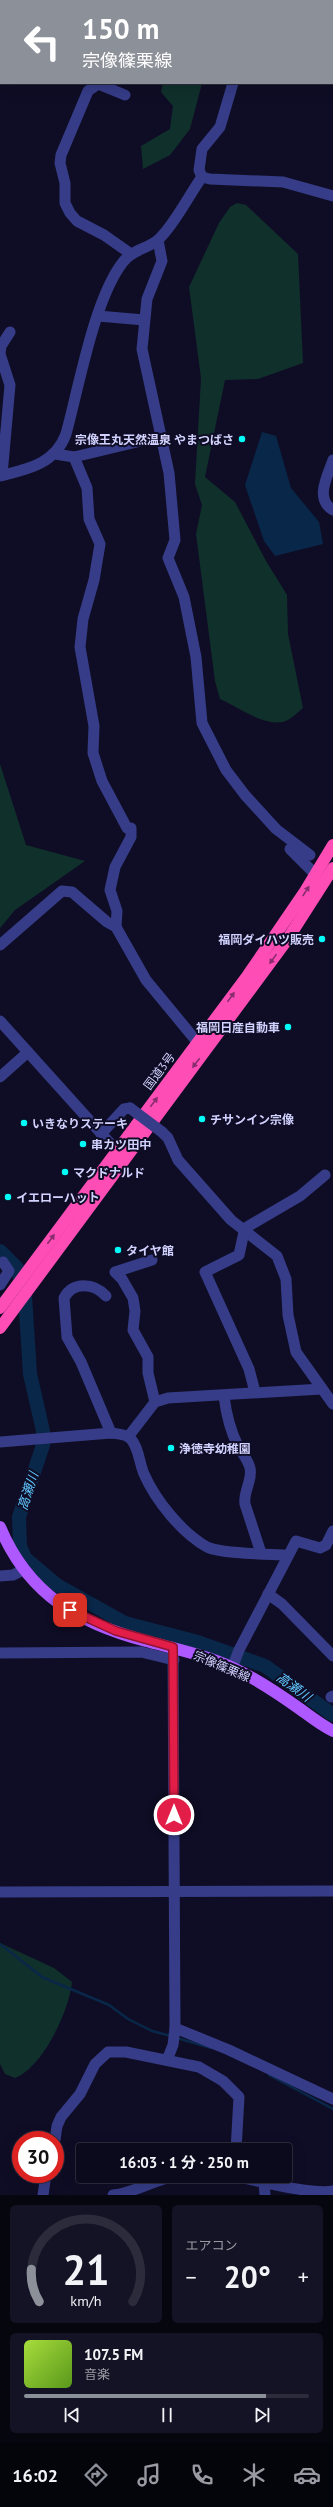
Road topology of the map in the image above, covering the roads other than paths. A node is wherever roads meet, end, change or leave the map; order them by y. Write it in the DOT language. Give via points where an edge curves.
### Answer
graph roads {
  1 [pos="233,84"];
  2 [pos="125,95"];
  3 [pos="202,177"];
  4 [pos="333,196"];
  5 [pos="158,240"];
  6 [pos="131,254"];
  7 [pos="98,316"];
  8 [pos="144,320"];
  9 [pos="10,332"];
  10 [pos="162,436"];
  11 [pos="55,454"];
  12 [pos="74,457"];
  13 [pos="333,460"];
  14 [pos="1,476"];
  15 [pos="333,510"];
  16 [pos="268,820"];
  17 [pos="333,845"];
  18 [pos="310,856"];
  19 [pos="333,868"];
  20 [pos="316,875"];
  21 [pos="116,927"];
  22 [pos="0,946"];
  23 [pos="0,1021"];
  24 [pos="198,1042"];
  25 [pos="28,1052"];
  26 [pos="0,1077"];
  27 [pos="101,1134"];
  28 [pos="117,1151"];
  29 [pos="326,1175"];
  30 [pos="244,1232"];
  31 [pos="152,1260"];
  32 [pos="2,1262"];
  33 [pos="0,1285"];
  34 [pos="106,1296"];
  35 [pos="0,1308"];
  36 [pos="0,1328"];
  37 [pos="322,1389"];
  38 [pos="255,1392"];
  39 [pos="224,1396"];
  40 [pos="155,1402"];
  41 [pos="333,1404"];
  42 [pos="111,1433"];
  43 [pos="128,1436"];
  44 [pos="0,1442"];
  45 [pos="0,1527"];
  46 [pos="333,1531"];
  47 [pos="261,1553"];
  48 [pos="286,1555"];
  49 [pos="23,1570"];
  50 [pos="0,1576"];
  51 [pos="268,1594"];
  52 [pos="173,1647"];
  53 [pos="0,1653"];
  54 [pos="333,1656"];
  55 [pos="174,1660"];
  56 [pos="232,1668"];
  57 [pos="333,1731"];
  58 [pos="333,1891"];
  59 [pos="0,1892"];
  60 [pos="174,1892"];
  61 [pos="175,2028"];
  62 [pos="167,2060"];
  63 [pos="333,2099"];
  64 [pos="56,2131"];
  65 [pos="236,2143"];
  66 [pos="45,2183"];
  67 [pos="149,2183"];
  68 [pos="264,2183"];
  69 [pos="268,2183"];
  70 [pos="333,2191"];
  71 [pos="43,2195"];
  72 [pos="113,2195"];
  73 [pos="265,2195"];
  1 -- 3 [label="street" via="220,127 202,149 199,170"];
  2 -- 6 [label="street" via="98,84 88,91 60,163 65,183 65,203 70,213 77,221 104,234"];
  3 -- 4 [label="street" via="283,182"];
  3 -- 5 [label="street"];
  5 -- 6 [label="street"];
  5 -- 8 [label="street" via="162,261 146,298"];
  6 -- 7 [label="street" via="118,270"];
  7 -- 8 [label="street"];
  7 -- 11 [label="street" via="66,434"];
  8 -- 10 [label="street" via="143,358"];
  9 -- 14 [label="street" via="1,346 0,354 10,385"];
  10 -- 12 [label="street"];
  10 -- 16 [label="street" via="169,473 175,540 168,558 184,596 196,657 202,723 226,770"];
  11 -- 12 [label="street"];
  11 -- 14 [label="street" via="44,462"];
  12 -- 21 [label="street" via="87,488 89,519 100,544 94,580 83,619 80,647 94,726 93,753 96,768 110,798 127,828 131,828 131,837 116,868 110,890 117,912"];
  13 -- 15 [label="street" via="323,490 326,503"];
  16 -- 18 [label="street"];
  16 -- 20 [label="street" via="266,829 300,857"];
  17 -- 20 [label="highway, 国道3号"];
  19 -- 36 [label="highway, 国道3号, one-way" via="283,946"];
  24 -- 20 [label="highway, 国道3号, one-way" via="248,975"];
  21 -- 22 [label="street" via="72,892 62,891"];
  21 -- 24 [label="street" via="146,980"];
  23 -- 25 [label="street"];
  28 -- 24 [label="highway, 国道3号, one-way"];
  25 -- 26 [label="street"];
  25 -- 27 [label="street"];
  27 -- 28 [label="street"];
  27 -- 30 [label="street, bridge" via="124,1109 130,1108 168,1138 178,1160"];
  35 -- 28 [label="highway, 国道3号, one-way"];
  29 -- 30 [label="street" via="300,1196 248,1227"];
  30 -- 37 [label="street" via="277,1256 282,1264 286,1279 292,1341 296,1352"];
  30 -- 38 [label="street" via="239,1256 206,1272 249,1369"];
  31 -- 40 [label="street" via="115,1272 133,1298 133,1330 148,1357 148,1373"];
  32 -- 33 [label="street" via="9,1271"];
  34 -- 42 [label="street" via="99,1288 81,1285 72,1288 64,1298 67,1337 81,1362"];
  37 -- 38 [label="street"];
  37 -- 41 [label="street"];
  38 -- 39 [label="street"];
  39 -- 40 [label="street" via="168,1398"];
  39 -- 47 [label="street" via="229,1424 250,1466 250,1480 244,1495 245,1504"];
  40 -- 43 [label="street"];
  42 -- 43 [label="street"];
  42 -- 44 [label="street"];
  43 -- 47 [label="street" via="134,1443 144,1474 154,1492 197,1540 209,1548"];
  45 -- 49 [label="main road, 宗像篠栗線"];
  46 -- 48 [label="street" via="326,1545 320,1548 296,1541"];
  47 -- 48 [label="street"];
  48 -- 51 [label="street"];
  49 -- 50 [label="street" via="13,1575"];
  49 -- 52 [label="main road, 宗像篠栗線" via="46,1594 70,1610 116,1631"];
  51 -- 54 [label="street" via="282,1604"];
  51 -- 56 [label="street"];
  52 -- 55 [label="street"];
  52 -- 56 [label="main road, 宗像篠栗線"];
  53 -- 55 [label="street" via="141,1652"];
  55 -- 60 [label="street"];
  56 -- 57 [label="main road, 宗像篠栗線" via="271,1689"];
  58 -- 60 [label="street"];
  59 -- 60 [label="street"];
  60 -- 61 [label="street"];
  61 -- 62 [label="street" via="173,2045"];
  61 -- 63 [label="street" via="229,2050"];
  62 -- 64 [label="street" via="116,2052 102,2056 80,2094 61,2117"];
  62 -- 65 [label="street" via="199,2067 223,2081 239,2096"];
  66 -- 71 [label="street"];
  67 -- 72 [label="street" via="126,2194"];
  68 -- 73 [label="street"];
  69 -- 70 [label="street" via="313,2194"];
}
